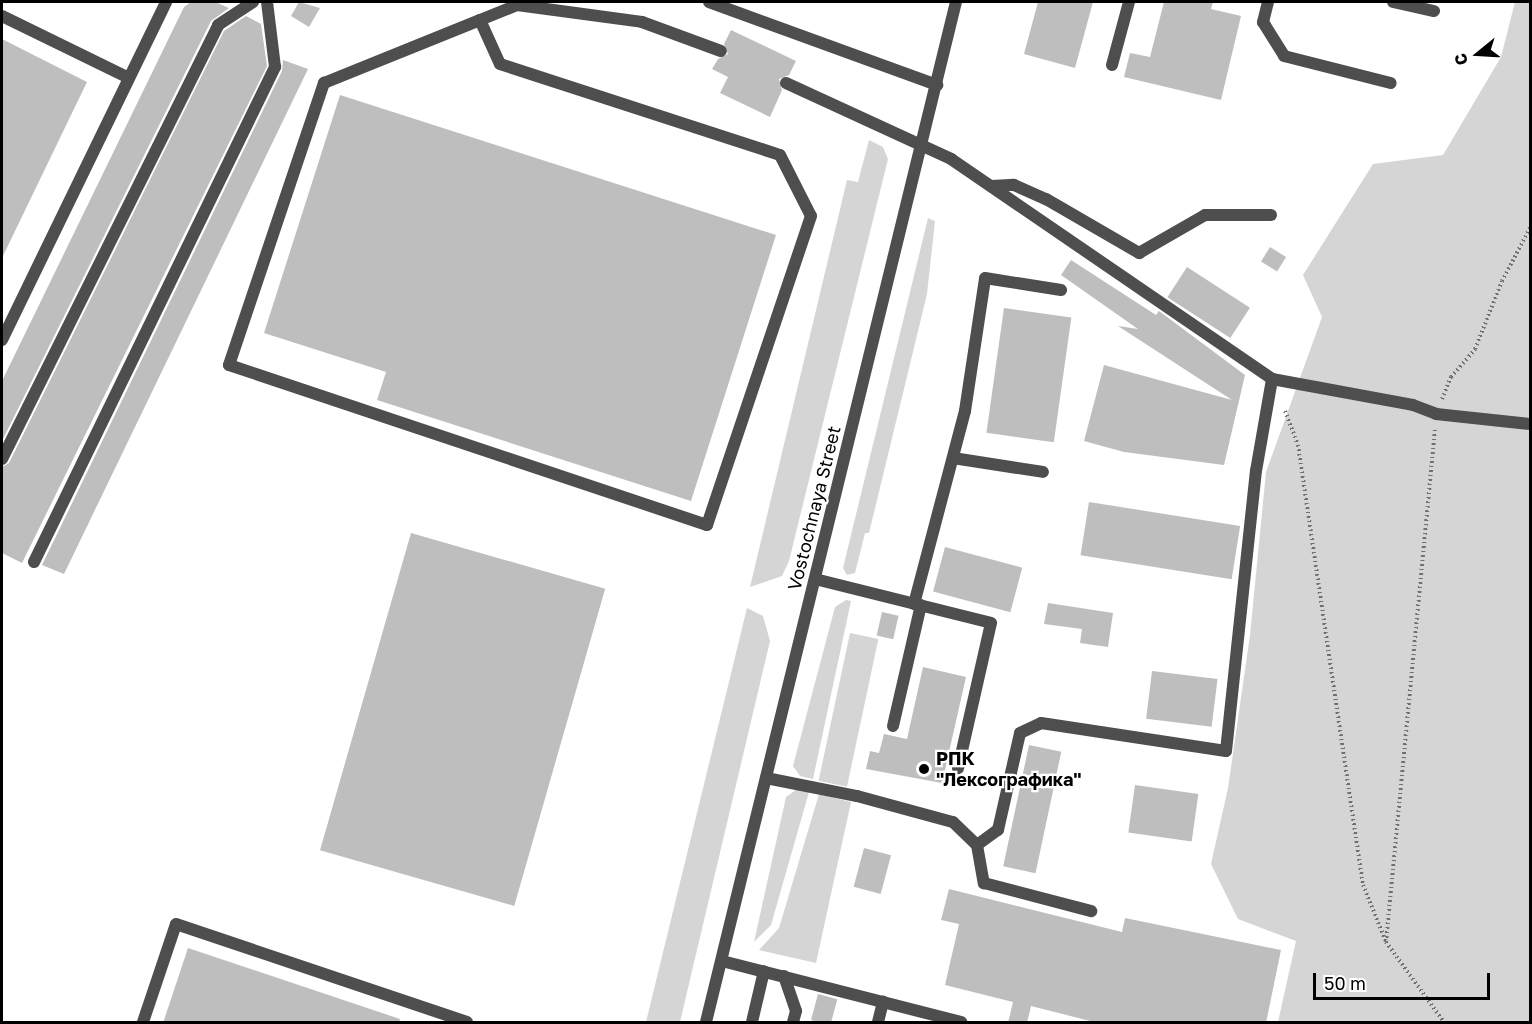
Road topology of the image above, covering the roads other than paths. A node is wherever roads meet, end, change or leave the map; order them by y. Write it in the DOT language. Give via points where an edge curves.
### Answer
graph roads {
  1 [pos="166,2"];
  2 [pos="253,2"];
  3 [pos="267,2"];
  4 [pos="709,2"];
  5 [pos="956,2"];
  6 [pos="1130,2"];
  7 [pos="1268,2"];
  8 [pos="1393,2"];
  9 [pos="1434,11"];
  10 [pos="2,16"];
  11 [pos="480,20"];
  12 [pos="721,51"];
  13 [pos="1112,65"];
  14 [pos="129,78"];
  15 [pos="786,83"];
  16 [pos="1391,83"];
  17 [pos="937,85"];
  18 [pos="921,148"];
  19 [pos="992,186"];
  20 [pos="1270,215"];
  21 [pos="1061,290"];
  22 [pos="2,340"];
  23 [pos="1272,379"];
  24 [pos="1530,424"];
  25 [pos="953,458"];
  26 [pos="2,459"];
  27 [pos="1042,472"];
  28 [pos="34,562"];
  29 [pos="815,579"];
  30 [pos="917,605"];
  31 [pos="893,726"];
  32 [pos="958,768"];
  33 [pos="766,778"];
  34 [pos="977,845"];
  35 [pos="1091,911"];
  36 [pos="722,961"];
  37 [pos="764,971"];
  38 [pos="784,976"];
  39 [pos="883,1002"];
  40 [pos="143,1023"];
  41 [pos="467,1023"];
  42 [pos="706,1023"];
  43 [pos="753,1023"];
  44 [pos="793,1023"];
  45 [pos="878,1023"];
  46 [pos="962,1023"];
  1 -- 14 [label="street"];
  2 -- 26 [label="street" via="218,25"];
  3 -- 28 [label="street" via="275,67"];
  4 -- 17 [label="street"];
  5 -- 17 [label="street, Vostochnaya Street"];
  6 -- 13 [label="street"];
  7 -- 16 [label="street" via="1263,22 1284,56"];
  8 -- 9 [label="street"];
  10 -- 14 [label="street"];
  11 -- 11 [label="street" via="500,64 780,155 811,216 707,525 229,365 324,83"];
  11 -- 12 [label="street" via="517,5 642,22"];
  14 -- 22 [label="street"];
  15 -- 18 [label="street"];
  17 -- 18 [label="street, Vostochnaya Street"];
  18 -- 19 [label="street" via="951,159"];
  18 -- 29 [label="street, Vostochnaya Street"];
  19 -- 20 [label="street" via="1014,185 1046,199 1139,253 1205,215"];
  19 -- 23 [label="street"];
  21 -- 25 [label="street" via="985,278 965,411"];
  23 -- 24 [label="street" via="1413,405 1436,414"];
  23 -- 34 [label="street" via="1256,471 1226,751 1041,723 1020,733 998,830"];
  25 -- 27 [label="street"];
  25 -- 30 [label="street"];
  29 -- 30 [label="street"];
  29 -- 33 [label="street, Vostochnaya Street"];
  30 -- 31 [label="street"];
  30 -- 32 [label="street" via="991,623"];
  33 -- 34 [label="street" via="857,796 952,822"];
  33 -- 36 [label="street, Vostochnaya Street"];
  34 -- 35 [label="street" via="984,883"];
  36 -- 37 [label="street"];
  36 -- 42 [label="street, Vostochnaya Street"];
  37 -- 38 [label="street"];
  37 -- 43 [label="street"];
  38 -- 39 [label="street"];
  38 -- 44 [label="street" via="796,1011"];
  39 -- 45 [label="street"];
  39 -- 46 [label="street"];
  40 -- 41 [label="street" via="176,924"];
}
